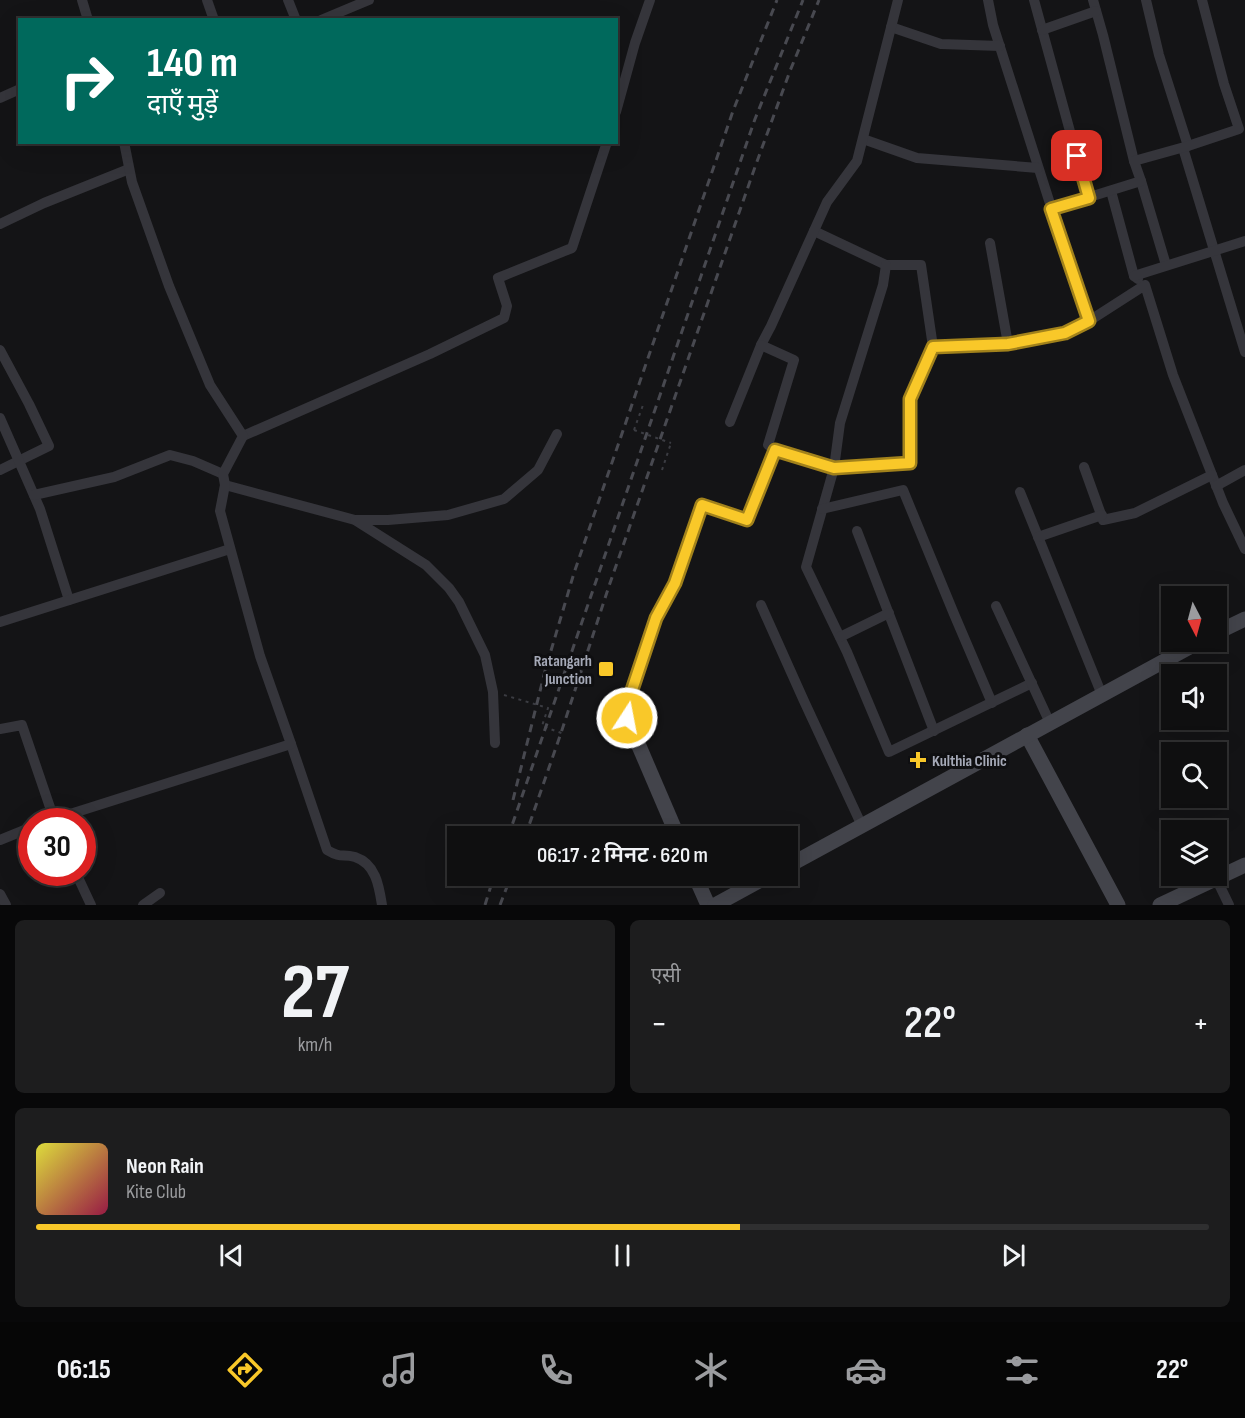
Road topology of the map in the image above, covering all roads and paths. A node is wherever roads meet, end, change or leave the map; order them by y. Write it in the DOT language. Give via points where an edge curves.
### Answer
graph roads {
  1 [pos="81,0"];
  2 [pos="207,0"];
  3 [pos="288,0"];
  4 [pos="369,0"];
  5 [pos="651,0"];
  6 [pos="898,0"];
  7 [pos="988,0"];
  8 [pos="1034,0"];
  9 [pos="1146,0"];
  10 [pos="1203,0"];
  11 [pos="341,5"];
  12 [pos="1094,5"];
  13 [pos="87,18"];
  14 [pos="213,18"];
  15 [pos="295,18"];
  16 [pos="324,18"];
  17 [pos="891,27"];
  18 [pos="1042,30"];
  19 [pos="1000,46"];
  20 [pos="18,89"];
  21 [pos="0,98"];
  22 [pos="618,105"];
  23 [pos="1242,128"];
  24 [pos="863,139"];
  25 [pos="124,144"];
  26 [pos="606,144"];
  27 [pos="1185,147"];
  28 [pos="1134,161"];
  29 [pos="1038,168"];
  30 [pos="129,169"];
  31 [pos="1141,181"];
  32 [pos="1111,191"];
  33 [pos="1089,198"];
  34 [pos="1051,209"];
  35 [pos="0,224"];
  36 [pos="814,231"];
  37 [pos="1245,241"];
  38 [pos="990,243"];
  39 [pos="1214,250"];
  40 [pos="886,265"];
  41 [pos="1166,265"];
  42 [pos="1134,276"];
  43 [pos="1145,285"];
  44 [pos="1089,321"];
  45 [pos="1008,344"];
  46 [pos="761,345"];
  47 [pos="933,347"];
  48 [pos="0,350"];
  49 [pos="1245,352"];
  50 [pos="643,405"];
  51 [pos="0,418"];
  52 [pos="730,422"];
  53 [pos="557,434"];
  54 [pos="243,436"];
  55 [pos="775,450"];
  56 [pos="19,460"];
  57 [pos="1084,467"];
  58 [pos="834,468"];
  59 [pos="0,470"];
  60 [pos="662,470"];
  61 [pos="1245,470"];
  62 [pos="223,474"];
  63 [pos="1214,481"];
  64 [pos="225,485"];
  65 [pos="1020,492"];
  66 [pos="34,495"];
  67 [pos="822,509"];
  68 [pos="1102,515"];
  69 [pos="355,520"];
  70 [pos="858,531"];
  71 [pos="1038,537"];
  72 [pos="230,549"];
  73 [pos="1245,549"];
  74 [pos="69,600"];
  75 [pos="761,605"];
  76 [pos="996,606"];
  77 [pos="889,613"];
  78 [pos="1245,619"];
  79 [pos="0,622"];
  80 [pos="1227,628"];
  81 [pos="840,637"];
  82 [pos="1181,652"];
  83 [pos="1032,683"];
  84 [pos="492,692"];
  85 [pos="1102,695"];
  86 [pos="992,703"];
  87 [pos="1050,723"];
  88 [pos="0,729"];
  89 [pos="934,731"];
  90 [pos="564,735"];
  91 [pos="1027,735"];
  92 [pos="636,739"];
  93 [pos="495,743"];
  94 [pos="291,744"];
  95 [pos="47,808"];
  96 [pos="92,808"];
  97 [pos="673,826"];
  98 [pos="862,826"];
  99 [pos="18,833"];
  100 [pos="0,840"];
  101 [pos="798,861"];
  102 [pos="1245,865"];
  103 [pos="1227,873"];
  104 [pos="82,886"];
  105 [pos="699,886"];
  106 [pos="750,886"];
  107 [pos="1199,886"];
  108 [pos="1220,886"];
  109 [pos="160,893"];
  110 [pos="0,894"];
  111 [pos="6,905"];
  112 [pos="91,905"];
  113 [pos="143,905"];
  114 [pos="382,905"];
  115 [pos="708,905"];
  116 [pos="715,905"];
  117 [pos="1118,905"];
  118 [pos="1160,905"];
  119 [pos="1229,905"];
  1 -- 13 [label="street"];
  2 -- 14 [label="street"];
  3 -- 15 [label="street"];
  4 -- 11 [label="street"];
  5 -- 22 [label="street"];
  6 -- 17 [label="street"];
  7 -- 19 [label="street"];
  8 -- 18 [label="street"];
  9 -- 27 [label="street"];
  10 -- 23 [label="street" via="1224,84"];
  11 -- 16 [label="street"];
  12 -- 18 [label="street"];
  12 -- 28 [label="street"];
  17 -- 19 [label="street" via="941,44"];
  17 -- 24 [label="street"];
  18 -- 33 [label="street"];
  19 -- 29 [label="street"];
  20 -- 21 [label="street"];
  23 -- 27 [label="street"];
  24 -- 29 [label="street" via="917,158"];
  24 -- 36 [label="street" via="857,162 827,202"];
  25 -- 30 [label="street"];
  26 -- 54 [label="street" via="572,248 498,278 507,306 504,318"];
  27 -- 28 [label="street"];
  27 -- 39 [label="street"];
  28 -- 31 [label="street"];
  29 -- 34 [label="street"];
  30 -- 35 [label="street"];
  30 -- 54 [label="street" via="169,286 210,385"];
  31 -- 32 [label="street"];
  31 -- 41 [label="street"];
  32 -- 33 [label="street"];
  32 -- 42 [label="street"];
  33 -- 34 [label="street"];
  34 -- 44 [label="street"];
  36 -- 40 [label="street"];
  36 -- 46 [label="street"];
  37 -- 39 [label="street"];
  38 -- 45 [label="street"];
  39 -- 41 [label="street"];
  39 -- 49 [label="street"];
  40 -- 47 [label="street" via="921,265"];
  40 -- 58 [label="street" via="840,423"];
  41 -- 42 [label="street"];
  42 -- 43 [label="street"];
  43 -- 44 [label="street"];
  43 -- 63 [label="street" via="1173,375"];
  44 -- 45 [label="street" via="1065,333"];
  45 -- 47 [label="street"];
  46 -- 52 [label="street"];
  46 -- 55 [label="street" via="794,360 768,445"];
  47 -- 58 [label="street" via="910,399 910,463"];
  48 -- 56 [label="street" via="49,446"];
  50 -- 60 [label="path, bridge" via="634,430 671,443"];
  51 -- 56 [label="street"];
  53 -- 69 [label="street" via="538,470 504,500 448,515"];
  54 -- 62 [label="street"];
  55 -- 58 [label="street"];
  55 -- 92 [label="street" via="747,520 702,505 675,583 656,618 627,705 627,718"];
  56 -- 59 [label="street"];
  56 -- 66 [label="street"];
  57 -- 68 [label="street"];
  58 -- 67 [label="street"];
  61 -- 63 [label="street"];
  62 -- 64 [label="street"];
  62 -- 66 [label="street" via="170,455 114,477"];
  63 -- 68 [label="street" via="1135,513 1103,520"];
  63 -- 73 [label="street"];
  64 -- 69 [label="street"];
  64 -- 72 [label="street" via="220,510"];
  65 -- 71 [label="street"];
  66 -- 74 [label="street"];
  67 -- 81 [label="street" via="806,567"];
  67 -- 86 [label="street" via="903,490"];
  68 -- 71 [label="street"];
  69 -- 84 [label="street" via="426,565 449,588 485,656"];
  70 -- 77 [label="street"];
  71 -- 85 [label="street"];
  72 -- 74 [label="street"];
  72 -- 94 [label="street" via="260,656"];
  74 -- 79 [label="street"];
  75 -- 98 [label="street"];
  76 -- 83 [label="street"];
  77 -- 81 [label="street"];
  77 -- 89 [label="street"];
  78 -- 80 [label="street"];
  81 -- 89 [label="street" via="889,752"];
  82 -- 85 [label="street"];
  83 -- 86 [label="street"];
  83 -- 87 [label="street"];
  84 -- 90 [label="path" via="548,708 542,726"];
  84 -- 93 [label="street"];
  85 -- 87 [label="street"];
  86 -- 89 [label="street"];
  87 -- 91 [label="street"];
  88 -- 95 [label="street" via="22,725"];
  91 -- 98 [label="street"];
  91 -- 117 [label="street"];
  92 -- 97 [label="street"];
  94 -- 96 [label="street"];
  94 -- 114 [label="street" via="327,850 367,863 375,873"];
  98 -- 101 [label="street"];
  99 -- 100 [label="street"];
  102 -- 103 [label="street"];
  104 -- 112 [label="street"];
  105 -- 115 [label="street"];
  106 -- 116 [label="street"];
  107 -- 118 [label="street"];
  108 -- 119 [label="street"];
  109 -- 113 [label="street"];
  110 -- 111 [label="street"];
}
